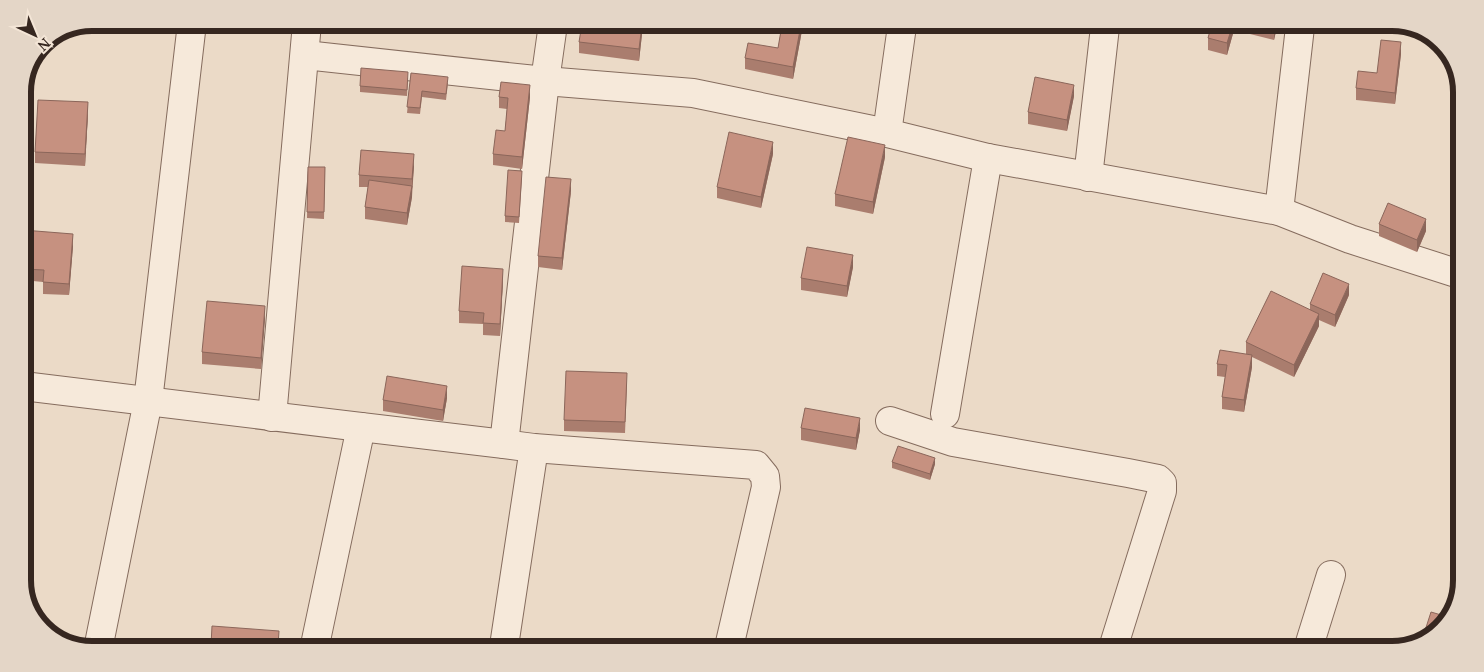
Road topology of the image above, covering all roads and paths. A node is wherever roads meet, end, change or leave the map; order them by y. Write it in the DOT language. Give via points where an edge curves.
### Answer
graph roads {
  1 [pos="191,31"];
  2 [pos="307,31"];
  3 [pos="552,31"];
  4 [pos="901,31"];
  5 [pos="1104,31"];
  6 [pos="1300,31"];
  7 [pos="305,55"];
  8 [pos="545,81"];
  9 [pos="887,133"];
  10 [pos="988,158"];
  11 [pos="1088,177"];
  12 [pos="1279,211"];
  13 [pos="1453,269"];
  14 [pos="31,387"];
  15 [pos="148,402"];
  16 [pos="945,414"];
  17 [pos="272,417"];
  18 [pos="890,421"];
  19 [pos="361,428"];
  20 [pos="504,444"];
  21 [pos="534,448"];
  22 [pos="1330,575"];
  23 [pos="99,641"];
  24 [pos="316,641"];
  25 [pos="505,641"];
  26 [pos="731,641"];
  27 [pos="1115,641"];
  28 [pos="1310,641"];
  1 -- 15 [label="street"];
  2 -- 7 [label="street"];
  3 -- 8 [label="street"];
  4 -- 9 [label="street"];
  5 -- 11 [label="street"];
  6 -- 12 [label="street"];
  7 -- 8 [label="street"];
  7 -- 17 [label="street"];
  8 -- 9 [label="street" via="693,93"];
  8 -- 20 [label="street"];
  9 -- 10 [label="street"];
  10 -- 11 [label="street"];
  10 -- 16 [label="street"];
  11 -- 12 [label="street"];
  12 -- 13 [label="street" via="1350,239"];
  14 -- 15 [label="street"];
  15 -- 17 [label="street"];
  15 -- 23 [label="street"];
  17 -- 19 [label="street"];
  18 -- 27 [label="street" via="953,442 1158,479 1162,483 1162,491"];
  19 -- 20 [label="street"];
  19 -- 24 [label="street"];
  20 -- 21 [label="street"];
  21 -- 25 [label="street"];
  21 -- 26 [label="street" via="756,465 765,476 766,487"];
  22 -- 28 [label="street"];
}
